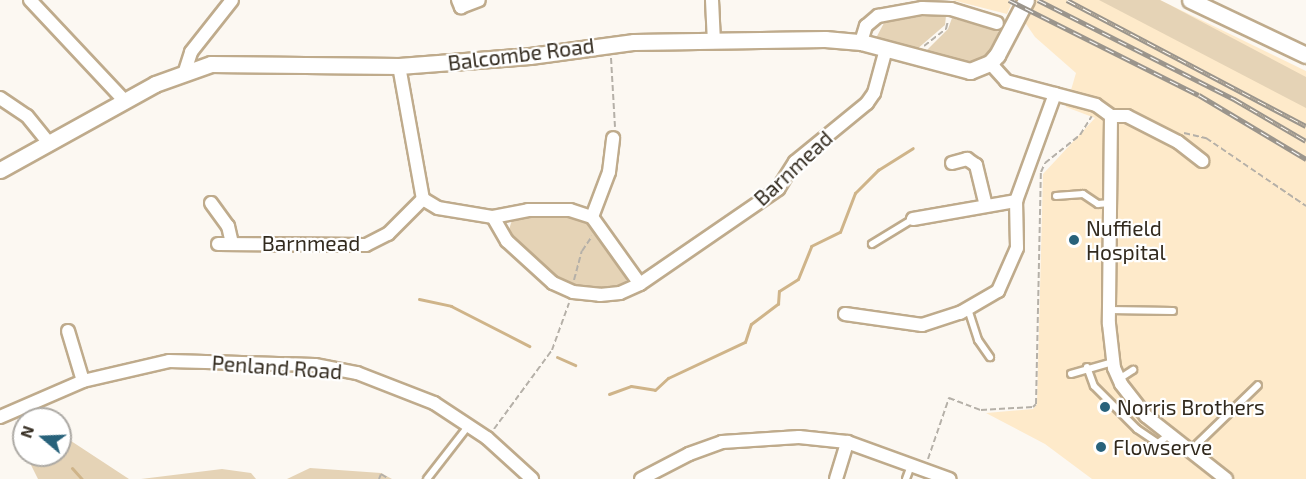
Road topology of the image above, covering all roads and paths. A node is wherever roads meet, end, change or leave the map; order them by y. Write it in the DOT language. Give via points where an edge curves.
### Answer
graph roads {
  1 [pos="30,0"];
  2 [pos="232,0"];
  3 [pos="458,0"];
  4 [pos="479,0"];
  5 [pos="712,0"];
  6 [pos="1026,0"];
  7 [pos="1190,0"];
  8 [pos="922,4"];
  9 [pos="1216,6"];
  10 [pos="951,9"];
  11 [pos="997,23"];
  12 [pos="714,42"];
  13 [pos="861,42"];
  14 [pos="610,44"];
  15 [pos="886,49"];
  16 [pos="1306,55"];
  17 [pos="918,59"];
  18 [pos="990,63"];
  19 [pos="399,66"];
  20 [pos="185,71"];
  21 [pos="1055,94"];
  22 [pos="0,98"];
  23 [pos="125,101"];
  24 [pos="1096,105"];
  25 [pos="1111,117"];
  26 [pos="1174,131"];
  27 [pos="613,138"];
  28 [pos="50,144"];
  29 [pos="1202,161"];
  30 [pos="952,163"];
  31 [pos="0,170"];
  32 [pos="1056,196"];
  33 [pos="423,199"];
  34 [pos="1016,201"];
  35 [pos="211,203"];
  36 [pos="1111,203"];
  37 [pos="986,206"];
  38 [pos="1306,206"];
  39 [pos="493,217"];
  40 [pos="913,219"];
  41 [pos="596,221"];
  42 [pos="218,244"];
  43 [pos="232,244"];
  44 [pos="872,244"];
  45 [pos="640,284"];
  46 [pos="573,292"];
  47 [pos="968,309"];
  48 [pos="1109,310"];
  49 [pos="1173,311"];
  50 [pos="844,314"];
  51 [pos="68,331"];
  52 [pos="990,357"];
  53 [pos="1113,362"];
  54 [pos="1087,368"];
  55 [pos="1133,370"];
  56 [pos="1071,374"];
  57 [pos="1119,379"];
  58 [pos="83,381"];
  59 [pos="1258,385"];
  60 [pos="0,417"];
  61 [pos="470,425"];
  62 [pos="1169,435"];
  63 [pos="487,438"];
  64 [pos="847,442"];
  65 [pos="1191,450"];
  66 [pos="911,464"];
  67 [pos="924,468"];
  68 [pos="378,479"];
  69 [pos="389,479"];
  70 [pos="427,479"];
  71 [pos="532,479"];
  72 [pos="641,479"];
  73 [pos="836,479"];
  74 [pos="906,479"];
  75 [pos="949,479"];
  76 [pos="1226,479"];
  1 -- 23 [label="street"];
  2 -- 20 [label="street" via="191,52"];
  3 -- 4 [label="street" via="461,7"];
  5 -- 12 [label="street"];
  6 -- 18 [label="street" via="1004,47"];
  7 -- 9 [label="street"];
  8 -- 10 [label="street"];
  8 -- 13 [label="street" via="878,16 866,26"];
  9 -- 16 [label="street"];
  10 -- 11 [label="street"];
  10 -- 17 [label="path" via="946,29 922,48"];
  12 -- 13 [label="street, Balcombe Road"];
  12 -- 14 [label="street, Balcombe Road"];
  13 -- 15 [label="street, Balcombe Road"];
  14 -- 19 [label="street, Balcombe Road" via="530,56"];
  14 -- 27 [label="path" via="616,121"];
  15 -- 17 [label="street, Balcombe Road"];
  15 -- 45 [label="street, Barnmead" via="877,84 867,103 795,162 778,189"];
  17 -- 18 [label="street, Balcombe Road" via="970,70"];
  18 -- 21 [label="street" via="1006,81"];
  19 -- 20 [label="street, Balcombe Road" via="235,63"];
  19 -- 33 [label="street"];
  20 -- 23 [label="street, Balcombe Road"];
  21 -- 24 [label="street"];
  21 -- 34 [label="street"];
  22 -- 28 [label="street" via="27,116"];
  23 -- 28 [label="street, Balcombe Road"];
  24 -- 25 [label="street"];
  24 -- 67 [label="path" via="1080,135 1045,163 1041,172 1036,404 981,410 949,398"];
  25 -- 29 [label="street" via="1127,116 1178,142"];
  25 -- 36 [label="street"];
  26 -- 38 [label="path" via="1206,138"];
  27 -- 41 [label="street"];
  28 -- 31 [label="street, Balcombe Road"];
  30 -- 37 [label="street" via="967,159 976,165"];
  32 -- 36 [label="lane" via="1083,194 1098,204"];
  33 -- 39 [label="street" via="438,208"];
  33 -- 43 [label="street, Barnmead" via="388,234 366,245"];
  34 -- 37 [label="street"];
  34 -- 47 [label="street" via="1017,248 998,291"];
  35 -- 43 [label="street" via="228,226"];
  36 -- 48 [label="street"];
  37 -- 40 [label="street"];
  39 -- 41 [label="street" via="528,210 570,210"];
  39 -- 46 [label="street, Barnmead" via="507,241 529,262 553,284"];
  40 -- 44 [label="lane"];
  41 -- 45 [label="street"];
  41 -- 46 [label="path" via="582,251"];
  42 -- 43 [label="street, Barnmead"];
  45 -- 46 [label="street, Barnmead" via="620,293"];
  46 -- 63 [label="path" via="552,350"];
  47 -- 50 [label="street" via="922,325"];
  47 -- 52 [label="lane" via="978,340"];
  48 -- 49 [label="lane"];
  48 -- 53 [label="street"];
  51 -- 58 [label="street"];
  53 -- 54 [label="lane"];
  53 -- 57 [label="street"];
  54 -- 56 [label="lane"];
  54 -- 62 [label="lane" via="1094,386 1137,429 1158,443"];
  55 -- 57 [label="lane"];
  57 -- 62 [label="street" via="1146,416"];
  58 -- 60 [label="street, Penland Road"];
  58 -- 61 [label="street, Penland Road" via="169,362 315,365 392,384"];
  59 -- 65 [label="lane"];
  61 -- 63 [label="street, Penland Road"];
  61 -- 70 [label="lane"];
  62 -- 65 [label="street"];
  63 -- 71 [label="street, Penland Road"];
  64 -- 66 [label="street"];
  64 -- 72 [label="street" via="799,437 722,442"];
  64 -- 73 [label="street"];
  65 -- 76 [label="street"];
  66 -- 67 [label="street"];
  66 -- 74 [label="lane"];
  67 -- 75 [label="street"];
  68 -- 69 [label="path" via="381,474"];
}
